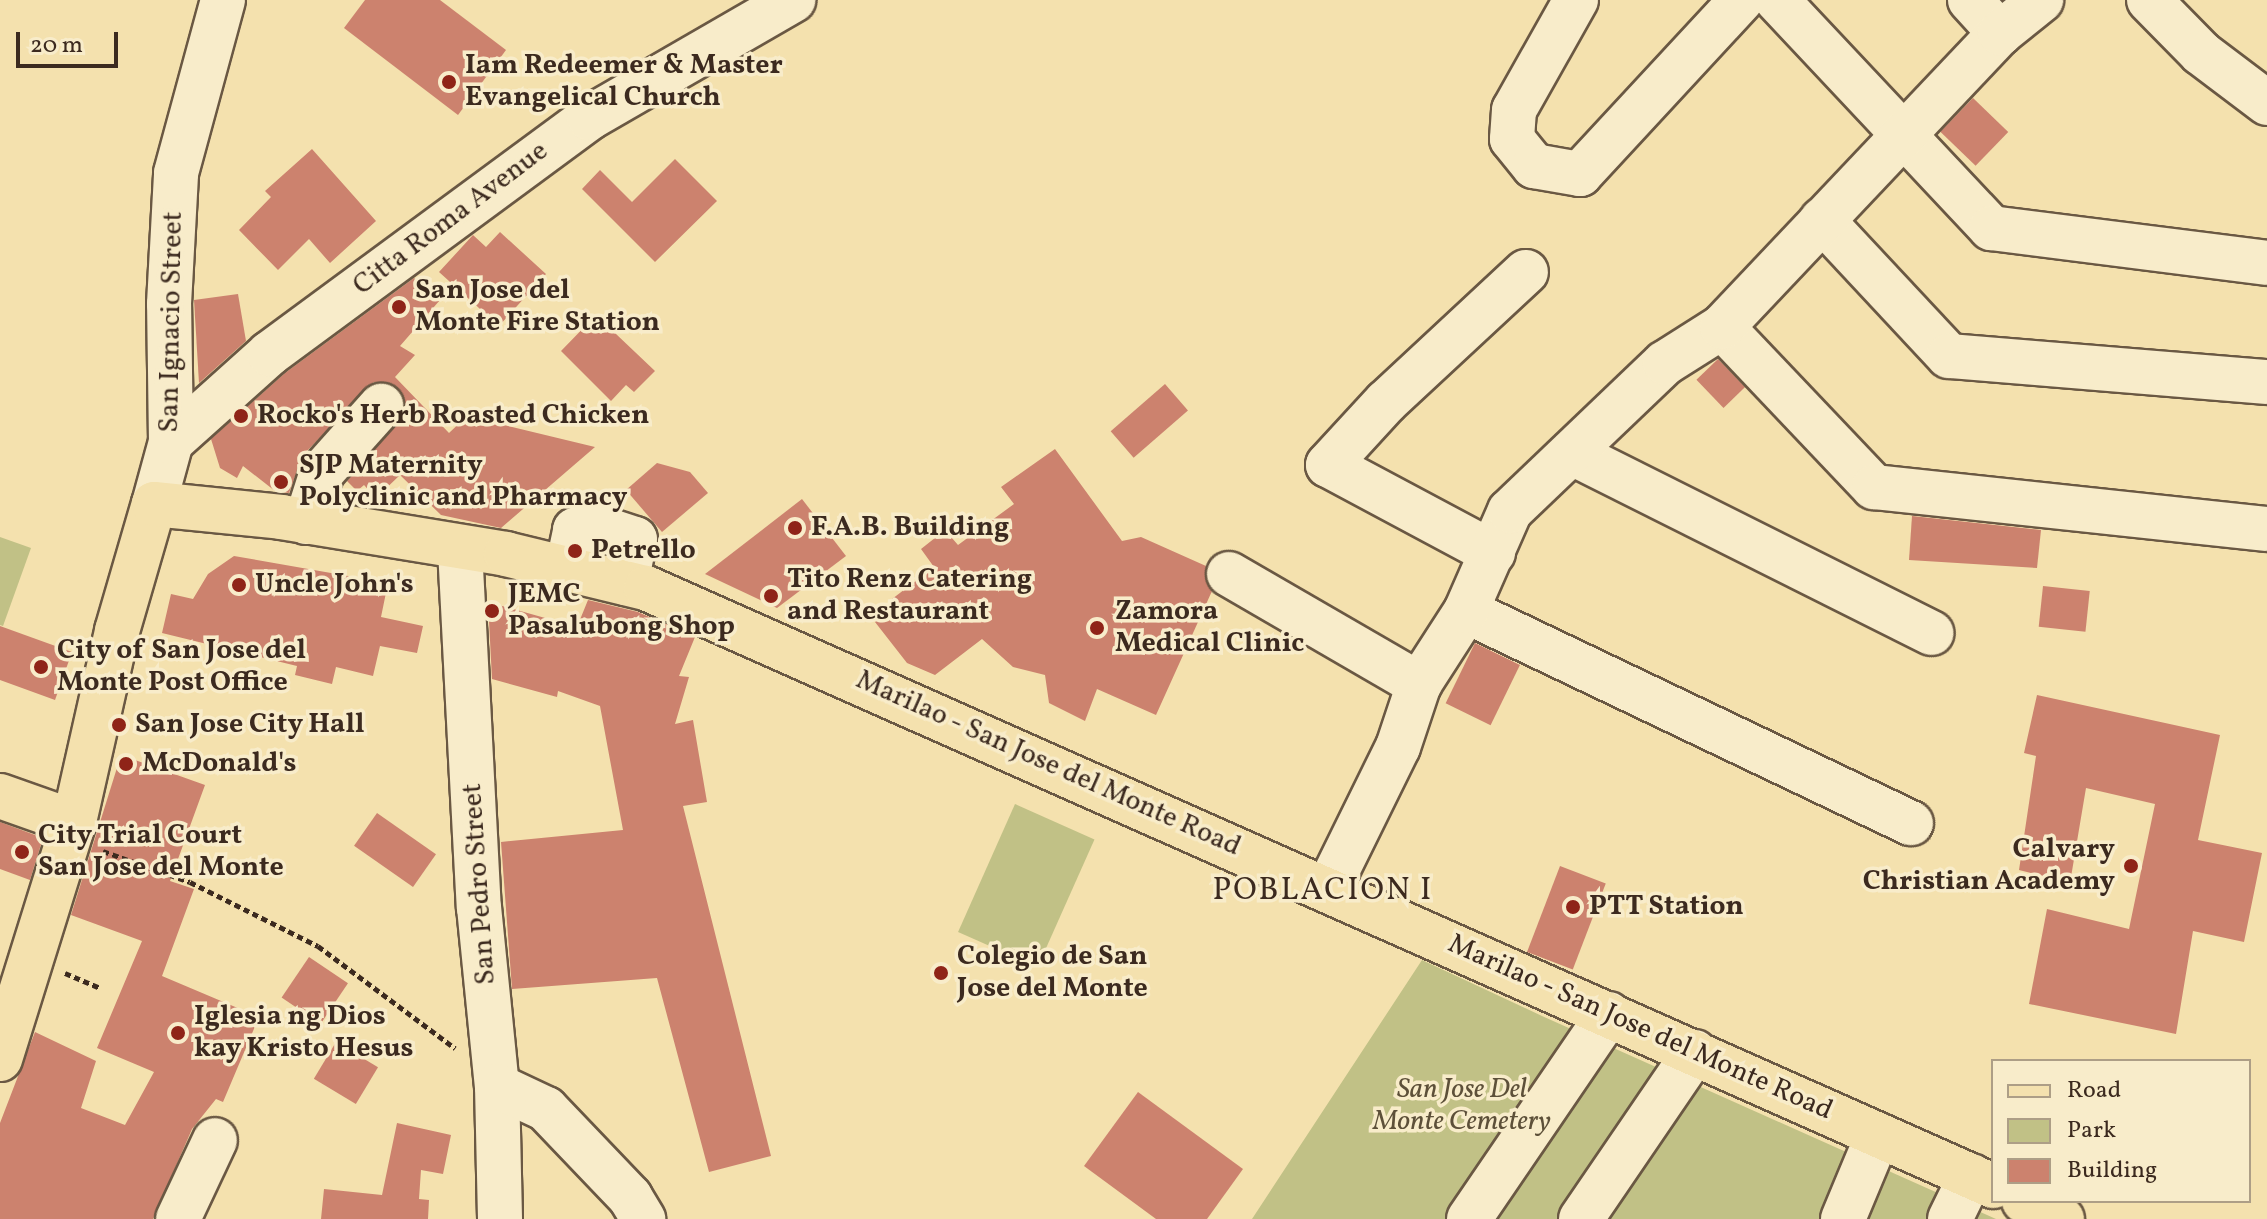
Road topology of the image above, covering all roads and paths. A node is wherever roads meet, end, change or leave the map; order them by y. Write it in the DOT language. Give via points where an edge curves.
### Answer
graph roads {
  1 [pos="223,0"];
  2 [pos="793,0"];
  3 [pos="1576,0"];
  4 [pos="1741,0"];
  5 [pos="1777,0"];
  6 [pos="1970,0"];
  7 [pos="2041,0"];
  8 [pos="2149,0"];
  9 [pos="2000,33"];
  10 [pos="2267,103"];
  11 [pos="1904,137"];
  12 [pos="1822,220"];
  13 [pos="2267,263"];
  14 [pos="1526,272"];
  15 [pos="1722,327"];
  16 [pos="2267,382"];
  17 [pos="381,406"];
  18 [pos="171,442"];
  19 [pos="1572,453"];
  20 [pos="154,504"];
  21 [pos="306,522"];
  22 [pos="2267,529"];
  23 [pos="460,549"];
  24 [pos="1493,553"];
  25 [pos="1229,574"];
  26 [pos="1466,611"];
  27 [pos="1931,633"];
  28 [pos="1419,684"];
  29 [pos="0,796"];
  30 [pos="1911,823"];
  31 [pos="71,830"];
  32 [pos="1329,887"];
  33 [pos="1609,1014"];
  34 [pos="1695,1052"];
  35 [pos="0,1059"];
  36 [pos="496,1082"];
  37 [pos="1878,1135"];
  38 [pos="215,1140"];
  39 [pos="1982,1181"];
  40 [pos="2028,1203"];
  41 [pos="178,1219"];
  42 [pos="500,1219"];
  43 [pos="643,1219"];
  44 [pos="1469,1219"];
  45 [pos="1581,1219"];
  46 [pos="1843,1219"];
  47 [pos="1950,1219"];
  48 [pos="2062,1219"];
  1 -- 18 [label="street, San Ignacio Street" via="176,173 169,304"];
  2 -- 18 [label="street, Citta Roma Avenue" via="589,118 269,354"];
  3 -- 4 [label="street" via="1514,110 1512,139 1534,166 1580,174"];
  5 -- 11 [label="street"];
  6 -- 9 [label="street"];
  7 -- 9 [label="street"];
  8 -- 10 [label="street" via="2201,53"];
  9 -- 11 [label="street"];
  11 -- 12 [label="street"];
  11 -- 13 [label="street" via="1991,228"];
  12 -- 15 [label="street"];
  12 -- 16 [label="street" via="1949,356"];
  14 -- 24 [label="street" via="1386,402 1328,465"];
  15 -- 19 [label="street" via="1665,363"];
  15 -- 22 [label="street" via="1874,487"];
  17 -- 21 [label="street" via="322,472"];
  18 -- 20 [label="street, San Ignacio Street"];
  19 -- 24 [label="street" via="1510,511"];
  19 -- 27 [label="street"];
  20 -- 21 [label="main road, Marilao - San Jose del Monte Road"];
  20 -- 31 [label="main road, San Ignacio Street" via="117,631"];
  21 -- 23 [label="main road, Marilao - San Jose del Monte Road"];
  23 -- 32 [label="main road, Marilao - San Jose del Monte Road" via="626,583 773,642"];
  23 -- 36 [label="street, San Pedro Street" via="479,907"];
  24 -- 26 [label="street"];
  25 -- 28 [label="street"];
  26 -- 28 [label="street"];
  26 -- 30 [label="street"];
  28 -- 32 [label="street" via="1398,747"];
  29 -- 31 [label="main road"];
  31 -- 35 [label="main road, San Ignacio Street"];
  31 -- 36 [label="path" via="318,946"];
  32 -- 33 [label="main road, Marilao - San Jose del Monte Road"];
  33 -- 34 [label="main road, Marilao - San Jose del Monte Road"];
  33 -- 44 [label="street"];
  34 -- 37 [label="main road, Marilao - San Jose del Monte Road"];
  34 -- 45 [label="street"];
  36 -- 42 [label="street, San Pedro Street"];
  36 -- 43 [label="street" via="546,1109 630,1197"];
  37 -- 39 [label="main road, Marilao - San Jose del Monte Road"];
  37 -- 46 [label="street"];
  38 -- 41 [label="street"];
  39 -- 47 [label="street"];
  40 -- 48 [label="main road"];
}
